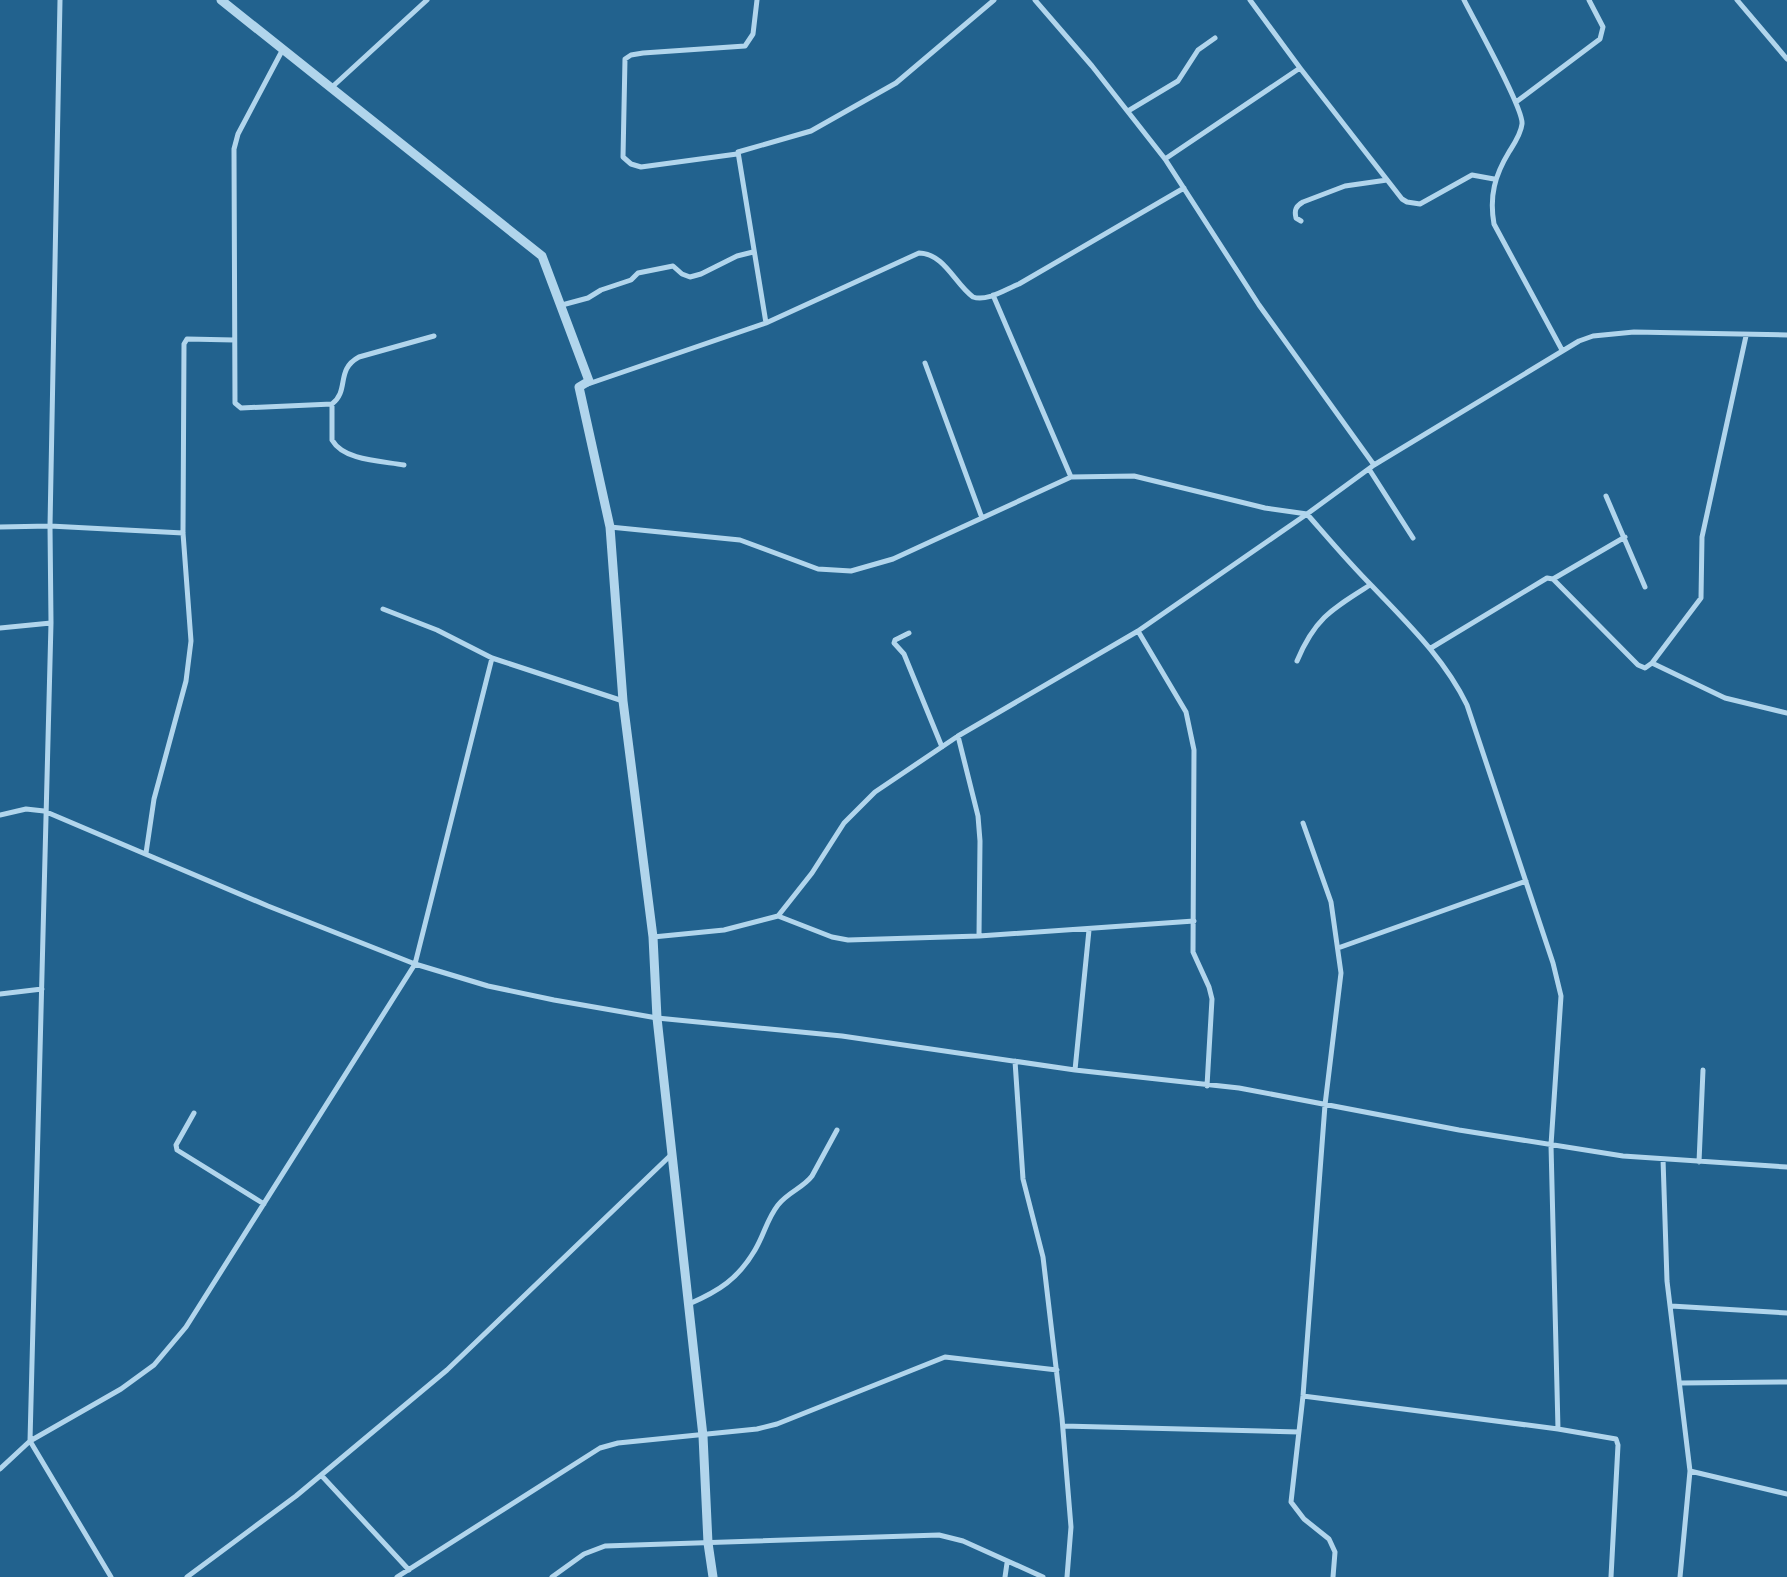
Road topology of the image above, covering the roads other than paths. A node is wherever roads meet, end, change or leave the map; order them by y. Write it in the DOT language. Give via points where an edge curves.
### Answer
graph roads {
  1 [pos="60,0"];
  2 [pos="221,0"];
  3 [pos="427,0"];
  4 [pos="758,0"];
  5 [pos="994,0"];
  6 [pos="1035,0"];
  7 [pos="1250,0"];
  8 [pos="1464,0"];
  9 [pos="1589,0"];
  10 [pos="1737,0"];
  11 [pos="1215,38"];
  12 [pos="283,50"];
  13 [pos="1787,59"];
  14 [pos="1300,68"];
  15 [pos="331,88"];
  16 [pos="1516,102"];
  17 [pos="1128,111"];
  18 [pos="737,154"];
  19 [pos="1165,159"];
  20 [pos="1494,179"];
  21 [pos="1387,180"];
  22 [pos="1184,188"];
  23 [pos="1301,221"];
  24 [pos="753,252"];
  25 [pos="993,295"];
  26 [pos="562,305"];
  27 [pos="766,323"];
  28 [pos="1787,335"];
  29 [pos="434,336"];
  30 [pos="1746,336"];
  31 [pos="234,340"];
  32 [pos="1562,350"];
  33 [pos="925,363"];
  34 [pos="579,387"];
  35 [pos="332,404"];
  36 [pos="404,465"];
  37 [pos="1374,465"];
  38 [pos="1369,469"];
  39 [pos="1070,477"];
  40 [pos="1606,496"];
  41 [pos="1307,514"];
  42 [pos="982,518"];
  43 [pos="50,526"];
  44 [pos="0,527"];
  45 [pos="610,527"];
  46 [pos="183,533"];
  47 [pos="1625,537"];
  48 [pos="1413,538"];
  49 [pos="1553,579"];
  50 [pos="1370,584"];
  51 [pos="1645,587"];
  52 [pos="383,609"];
  53 [pos="50,622"];
  54 [pos="0,628"];
  55 [pos="1138,631"];
  56 [pos="909,634"];
  57 [pos="1432,648"];
  58 [pos="492,658"];
  59 [pos="1297,661"];
  60 [pos="1652,663"];
  61 [pos="623,701"];
  62 [pos="1787,713"];
  63 [pos="958,736"];
  64 [pos="942,747"];
  65 [pos="44,811"];
  66 [pos="0,815"];
  67 [pos="1303,823"];
  68 [pos="146,853"];
  69 [pos="1526,881"];
  70 [pos="778,916"];
  71 [pos="1194,921"];
  72 [pos="1089,930"];
  73 [pos="979,936"];
  74 [pos="654,937"];
  75 [pos="1338,948"];
  76 [pos="415,964"];
  77 [pos="42,989"];
  78 [pos="0,994"];
  79 [pos="657,1018"];
  80 [pos="1015,1061"];
  81 [pos="1074,1070"];
  82 [pos="1703,1070"];
  83 [pos="1207,1086"];
  84 [pos="1325,1104"];
  85 [pos="194,1113"];
  86 [pos="837,1130"];
  87 [pos="1551,1145"];
  88 [pos="673,1152"];
  89 [pos="1663,1160"];
  90 [pos="1699,1162"];
  91 [pos="1787,1167"];
  92 [pos="264,1204"];
  93 [pos="689,1304"];
  94 [pos="1671,1306"];
  95 [pos="1787,1313"];
  96 [pos="1057,1370"];
  97 [pos="1787,1382"];
  98 [pos="1681,1383"];
  99 [pos="1303,1396"];
  100 [pos="1063,1426"];
  101 [pos="1558,1429"];
  102 [pos="1299,1432"];
  103 [pos="703,1436"];
  104 [pos="30,1441"];
  105 [pos="0,1469"];
  106 [pos="1690,1471"];
  107 [pos="321,1475"];
  108 [pos="1787,1494"];
  109 [pos="708,1543"];
  110 [pos="1007,1563"];
  111 [pos="408,1570"];
  112 [pos="111,1577"];
  113 [pos="187,1577"];
  114 [pos="397,1577"];
  115 [pos="552,1577"];
  116 [pos="713,1577"];
  117 [pos="1005,1577"];
  118 [pos="1043,1577"];
  119 [pos="1067,1577"];
  120 [pos="1333,1577"];
  121 [pos="1610,1577"];
  122 [pos="1680,1577"];
  1 -- 43 [label="street"];
  2 -- 12 [label="street"];
  3 -- 15 [label="street"];
  4 -- 18 [label="street" via="753,34 746,46 653,52 625,59 622,139 623,157 630,164 641,167"];
  5 -- 18 [label="street" via="896,83 811,131 741,149"];
  6 -- 17 [label="street"];
  7 -- 14 [label="street"];
  8 -- 16 [label="street"];
  9 -- 16 [label="street" via="1603,27 1600,39"];
  10 -- 13 [label="street"];
  11 -- 17 [label="street" via="1198,50 1178,82"];
  12 -- 15 [label="street"];
  12 -- 31 [label="street" via="238,134 234,149"];
  14 -- 19 [label="street"];
  14 -- 21 [label="street"];
  15 -- 26 [label="street" via="542,256"];
  16 -- 20 [label="street" via="1522,124"];
  17 -- 19 [label="street"];
  18 -- 24 [label="street"];
  19 -- 22 [label="street"];
  20 -- 21 [label="street" via="1472,175 1420,204 1407,202"];
  20 -- 32 [label="street" via="1491,207 1494,224"];
  21 -- 23 [label="street" via="1345,186 1303,202 1295,212"];
  22 -- 25 [label="street" via="1019,284"];
  22 -- 37 [label="street" via="1259,305"];
  24 -- 26 [label="street" via="736,256 690,277 673,266 638,273 631,280"];
  24 -- 27 [label="street"];
  25 -- 27 [label="street" via="973,297 933,255 919,253"];
  25 -- 39 [label="street"];
  26 -- 34 [label="street" via="589,381"];
  27 -- 34 [label="street"];
  28 -- 30 [label="street"];
  29 -- 35 [label="street" via="359,356 346,366 339,398"];
  30 -- 32 [label="street" via="1634,332 1593,336"];
  30 -- 60 [label="street" via="1702,538 1701,598"];
  31 -- 35 [label="street" via="234,399 238,406"];
  31 -- 46 [label="street" via="195,338 184,344"];
  32 -- 37 [label="street"];
  33 -- 42 [label="street"];
  34 -- 45 [label="street"];
  35 -- 36 [label="street" via="332,440 335,446 353,456"];
  37 -- 38 [label="street"];
  38 -- 41 [label="street"];
  38 -- 48 [label="street"];
  39 -- 41 [label="street" via="1134,476 1265,508"];
  39 -- 42 [label="street"];
  40 -- 47 [label="street"];
  41 -- 50 [label="street"];
  41 -- 55 [label="street"];
  42 -- 45 [label="street" via="893,559 851,571 818,569 740,540"];
  43 -- 44 [label="street"];
  43 -- 46 [label="street"];
  43 -- 53 [label="street"];
  45 -- 61 [label="street"];
  46 -- 68 [label="street" via="191,641 186,681 154,799"];
  47 -- 49 [label="street"];
  47 -- 51 [label="street"];
  49 -- 57 [label="street" via="1544,578"];
  49 -- 60 [label="street" via="1638,665 1645,668"];
  50 -- 57 [label="street"];
  50 -- 59 [label="street" via="1314,626"];
  52 -- 58 [label="street" via="437,630"];
  53 -- 54 [label="street"];
  53 -- 65 [label="street"];
  55 -- 63 [label="street"];
  55 -- 71 [label="street" via="1186,712 1191,727 1194,750"];
  56 -- 64 [label="street" via="894,643 908,662"];
  57 -- 69 [label="street" via="1455,680 1468,706"];
  58 -- 61 [label="street"];
  58 -- 76 [label="street"];
  60 -- 62 [label="street" via="1725,698"];
  61 -- 74 [label="street"];
  63 -- 64 [label="street"];
  63 -- 73 [label="street" via="978,816"];
  64 -- 70 [label="street" via="860,804"];
  65 -- 66 [label="street" via="26,809"];
  65 -- 68 [label="street"];
  65 -- 77 [label="street"];
  67 -- 75 [label="street" via="1331,902"];
  68 -- 76 [label="street"];
  69 -- 75 [label="street"];
  69 -- 87 [label="street" via="1561,996"];
  70 -- 73 [label="street" via="848,940"];
  70 -- 74 [label="street" via="724,930"];
  71 -- 72 [label="street"];
  71 -- 83 [label="street" via="1194,952 1210,986 1212,1000"];
  72 -- 73 [label="street"];
  72 -- 81 [label="street"];
  74 -- 79 [label="street"];
  75 -- 84 [label="street" via="1341,973"];
  76 -- 79 [label="street" via="488,986"];
  76 -- 92 [label="street"];
  77 -- 78 [label="street"];
  77 -- 104 [label="street"];
  79 -- 80 [label="street" via="842,1036"];
  79 -- 88 [label="street"];
  80 -- 81 [label="street"];
  80 -- 96 [label="street" via="1023,1179 1043,1257"];
  81 -- 83 [label="street"];
  82 -- 90 [label="street"];
  83 -- 84 [label="street" via="1239,1088"];
  84 -- 87 [label="street"];
  84 -- 99 [label="street"];
  85 -- 92 [label="street" via="176,1145 177,1150"];
  86 -- 93 [label="street" via="812,1176 780,1203 755,1250 731,1281 717,1292"];
  87 -- 89 [label="street"];
  87 -- 101 [label="street"];
  88 -- 93 [label="street"];
  88 -- 107 [label="street" via="447,1370"];
  89 -- 90 [label="street"];
  89 -- 94 [label="street" via="1666,1262"];
  90 -- 91 [label="street"];
  92 -- 104 [label="street" via="186,1327 154,1365 121,1389"];
  93 -- 103 [label="street"];
  94 -- 95 [label="street"];
  94 -- 98 [label="street"];
  96 -- 100 [label="street"];
  96 -- 103 [label="street" via="945,1356 777,1424"];
  97 -- 98 [label="street"];
  98 -- 106 [label="street"];
  99 -- 101 [label="street"];
  99 -- 102 [label="street"];
  100 -- 102 [label="street"];
  100 -- 119 [label="street" via="1072,1527"];
  101 -- 121 [label="street" via="1611,1437 1618,1445"];
  102 -- 120 [label="street" via="1291,1502 1304,1519 1329,1539 1335,1552"];
  103 -- 109 [label="street"];
  103 -- 111 [label="street" via="618,1443 600,1448"];
  104 -- 105 [label="street"];
  104 -- 112 [label="street"];
  106 -- 108 [label="street"];
  106 -- 122 [label="street"];
  107 -- 111 [label="street"];
  107 -- 113 [label="street"];
  109 -- 110 [label="street" via="939,1535 963,1541"];
  109 -- 115 [label="street" via="605,1546 584,1554"];
  109 -- 116 [label="street"];
  110 -- 117 [label="street"];
  110 -- 118 [label="street"];
  111 -- 114 [label="street"];
}
